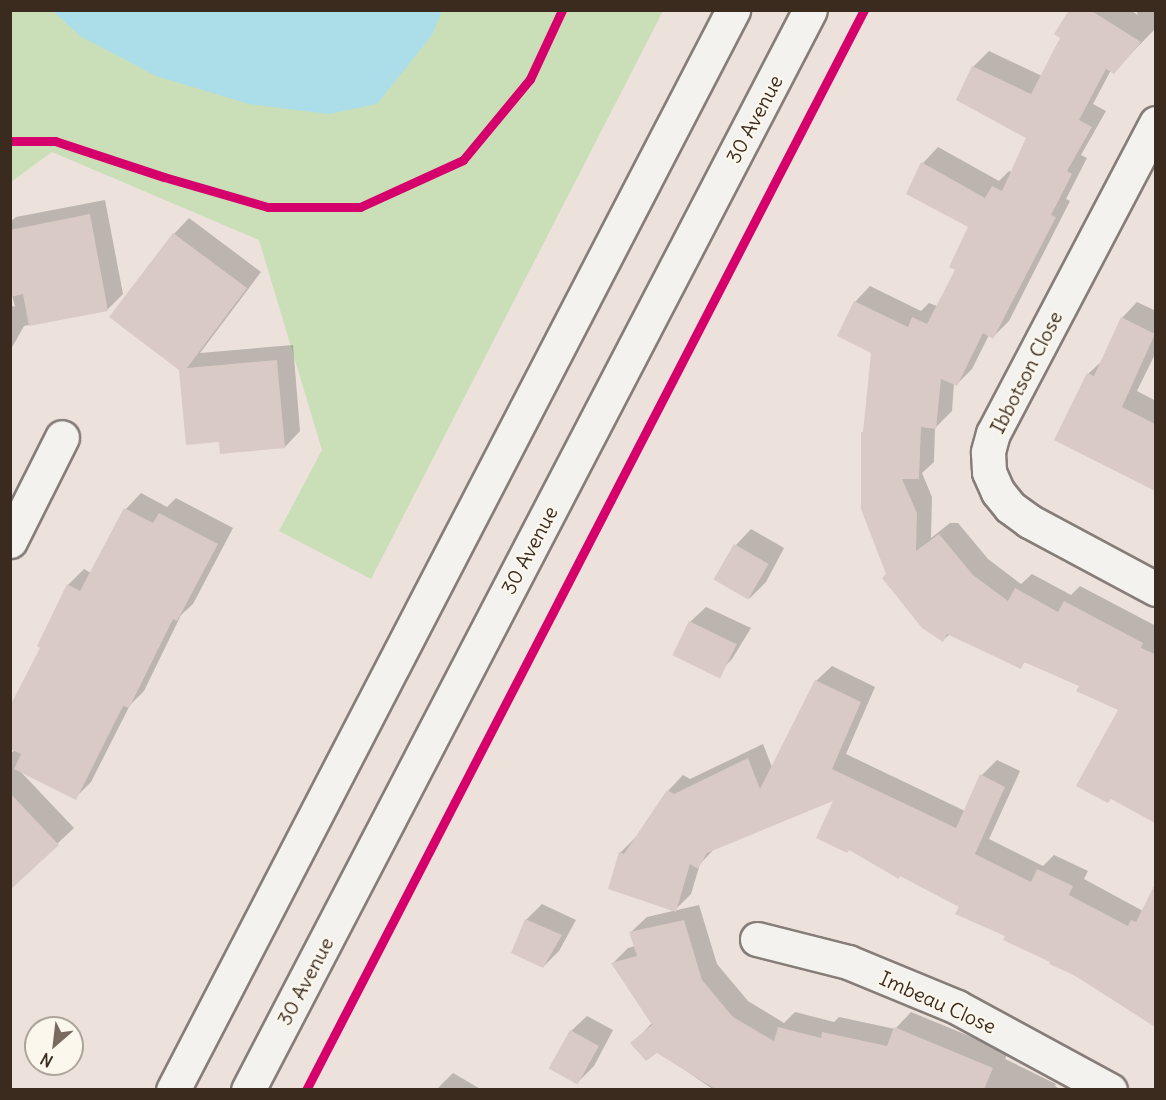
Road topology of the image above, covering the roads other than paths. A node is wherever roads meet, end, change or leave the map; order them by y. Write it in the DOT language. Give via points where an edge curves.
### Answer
graph roads {
  1 [pos="733,10"];
  2 [pos="810,10"];
  3 [pos="1155,123"];
  4 [pos="62,437"];
  5 [pos="10,541"];
  6 [pos="1155,589"];
  7 [pos="757,939"];
  8 [pos="173,1089"];
  9 [pos="248,1089"];
  10 [pos="1110,1089"];
  1 -- 8 [label="main road"];
  2 -- 9 [label="main road, 30 Avenue"];
  3 -- 6 [label="main road, Ibbotson Close" via="993,433 988,453 989,472 1010,507"];
  4 -- 5 [label="main road"];
  7 -- 10 [label="main road, Imbeau Close" via="848,962 957,1007"];
}
